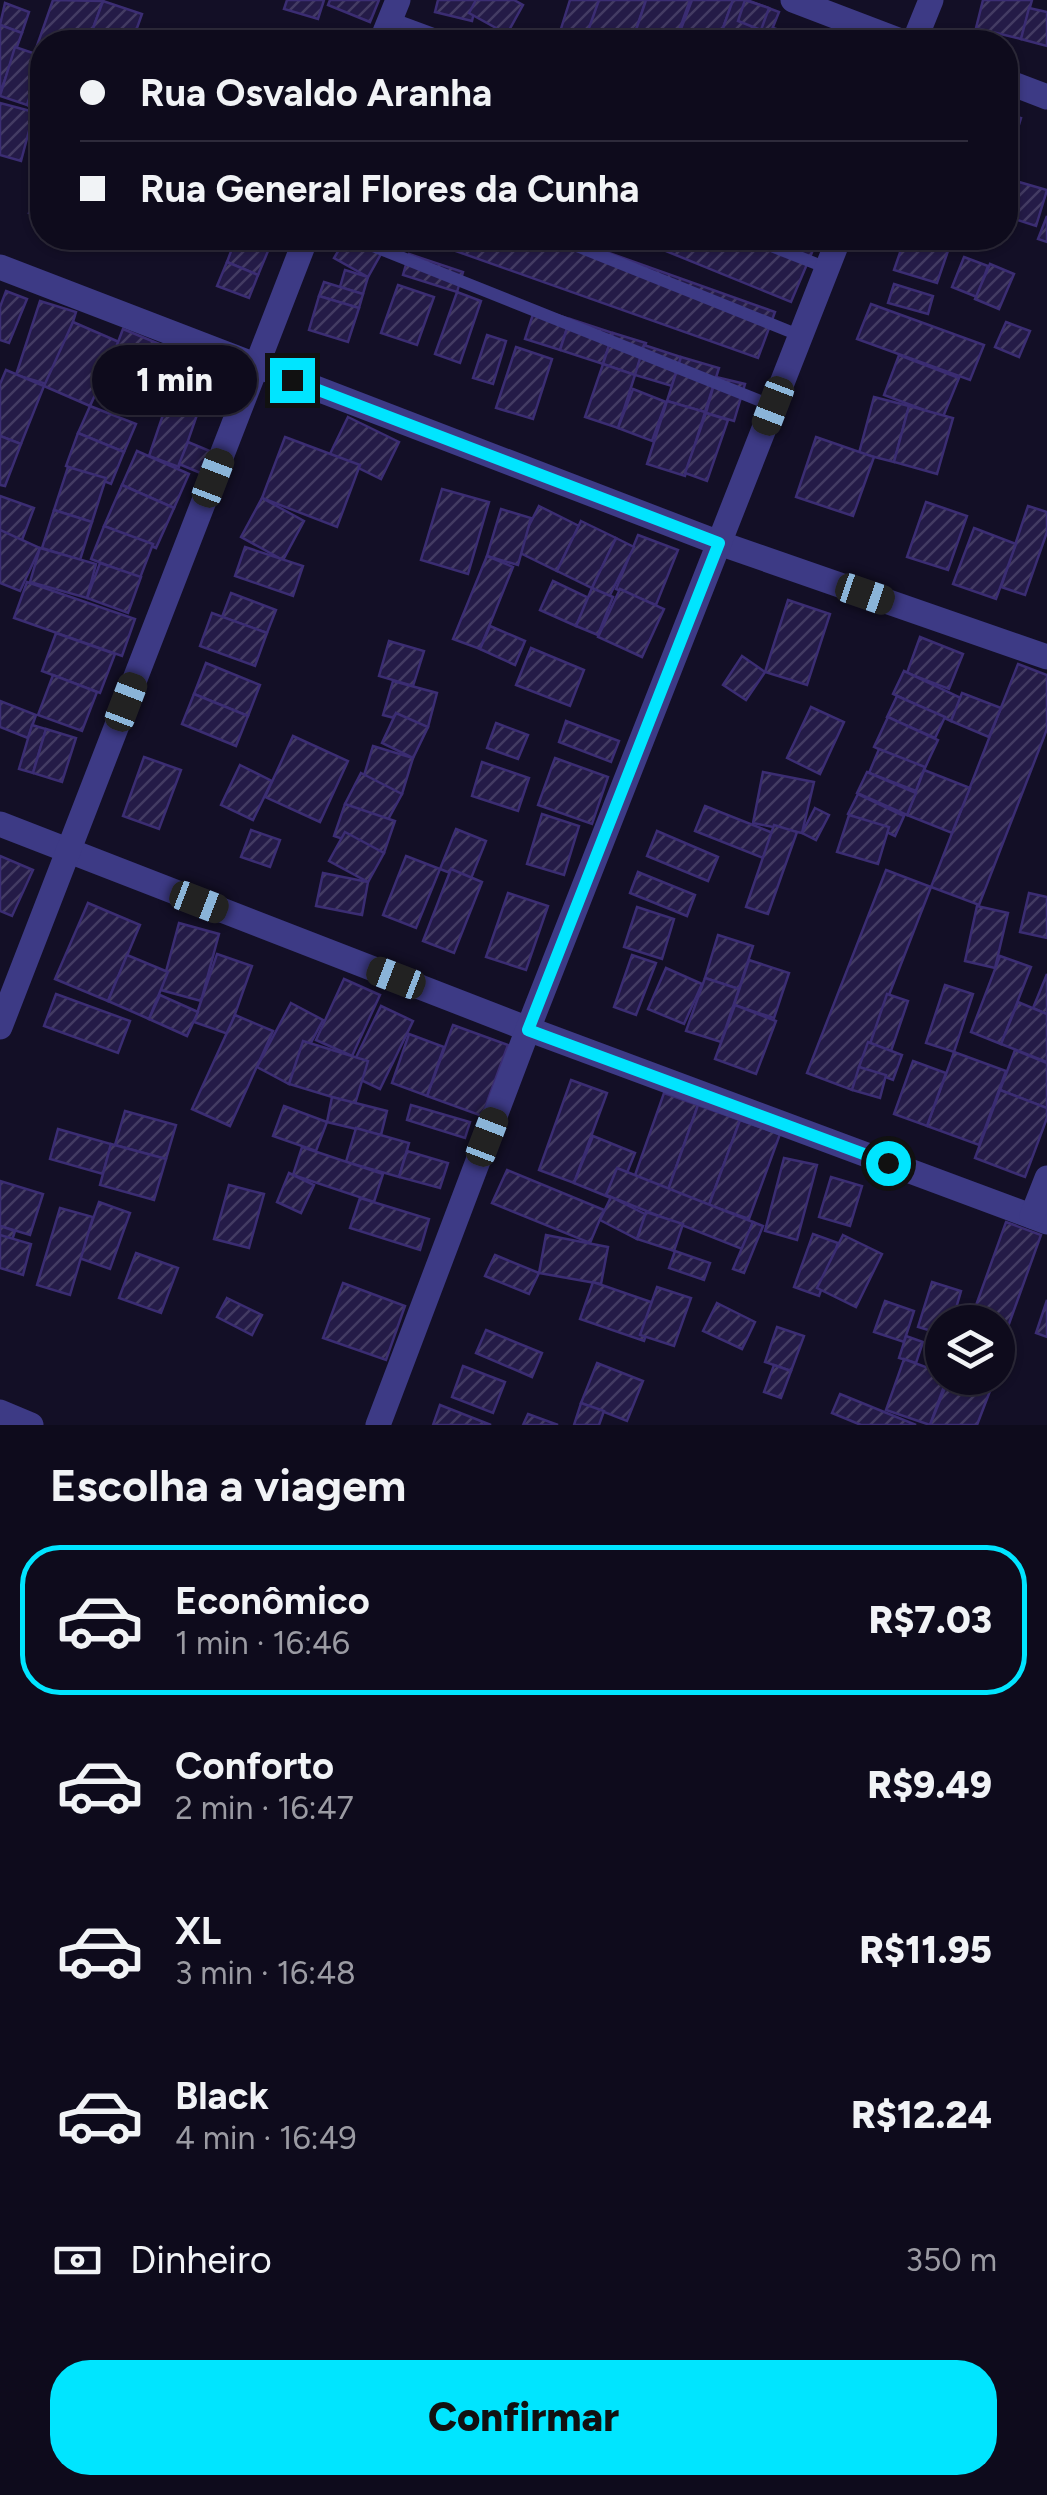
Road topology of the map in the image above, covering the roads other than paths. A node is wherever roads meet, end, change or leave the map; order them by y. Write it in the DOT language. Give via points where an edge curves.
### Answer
graph roads {
  1 [pos="793,0"];
  2 [pos="931,0"];
  3 [pos="390,20"];
  4 [pos="420,30"];
  5 [pos="872,30"];
  6 [pos="919,30"];
  7 [pos="1018,86"];
  8 [pos="1047,96"];
  9 [pos="301,250"];
  10 [pos="383,250"];
  11 [pos="601,250"];
  12 [pos="781,250"];
  13 [pos="834,250"];
  14 [pos="0,266"];
  15 [pos="827,268"];
  16 [pos="800,336"];
  17 [pos="256,366"];
  18 [pos="773,406"];
  19 [pos="719,543"];
  20 [pos="1047,657"];
  21 [pos="0,824"];
  22 [pos="68,851"];
  23 [pos="0,1026"];
  24 [pos="528,1030"];
  25 [pos="1047,1178"];
  26 [pos="1040,1219"];
  27 [pos="0,1412"];
  28 [pos="31,1425"];
  29 [pos="378,1425"];
  1 -- 5 [label="street"];
  2 -- 6 [label="street"];
  3 -- 4 [label="lane"];
  7 -- 8 [label="street"];
  9 -- 17 [label="street"];
  10 -- 18 [label="lane"];
  11 -- 16 [label="lane"];
  12 -- 15 [label="lane"];
  13 -- 15 [label="street"];
  14 -- 17 [label="street"];
  15 -- 16 [label="street"];
  16 -- 18 [label="street"];
  17 -- 19 [label="street"];
  17 -- 22 [label="street"];
  18 -- 19 [label="street"];
  19 -- 20 [label="street"];
  19 -- 24 [label="street"];
  21 -- 22 [label="street"];
  22 -- 23 [label="street"];
  22 -- 24 [label="street"];
  24 -- 26 [label="street"];
  24 -- 29 [label="street"];
  25 -- 26 [label="street"];
  27 -- 28 [label="street"];
}
